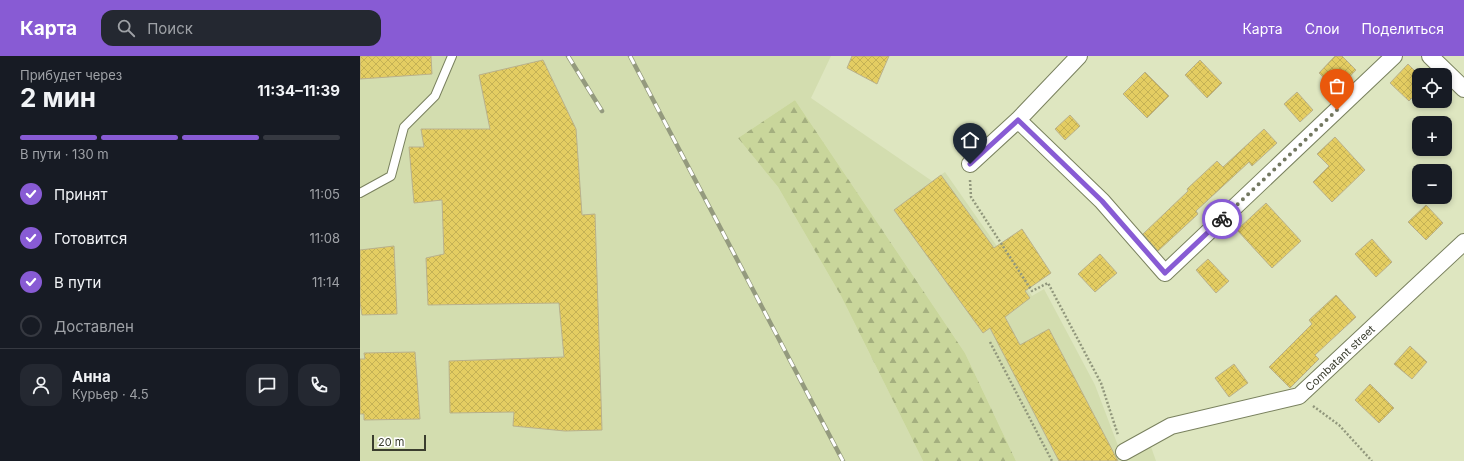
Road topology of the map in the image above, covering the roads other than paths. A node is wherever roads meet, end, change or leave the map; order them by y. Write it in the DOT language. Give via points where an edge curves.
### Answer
graph roads {
  1 [pos="452,56"];
  2 [pos="1078,56"];
  3 [pos="1394,56"];
  4 [pos="1430,56"];
  5 [pos="1464,89"];
  6 [pos="1018,120"];
  7 [pos="970,164"];
  8 [pos="360,193"];
  9 [pos="1464,242"];
  10 [pos="1124,452"];
  1 -- 8 [label="lane" via="435,96 404,128 392,176"];
  2 -- 6 [label="street"];
  3 -- 6 [label="street" via="1165,273 1102,201"];
  4 -- 5 [label="street"];
  6 -- 7 [label="street"];
  9 -- 10 [label="street, Combatant street" via="1299,396 1171,426"];
}
